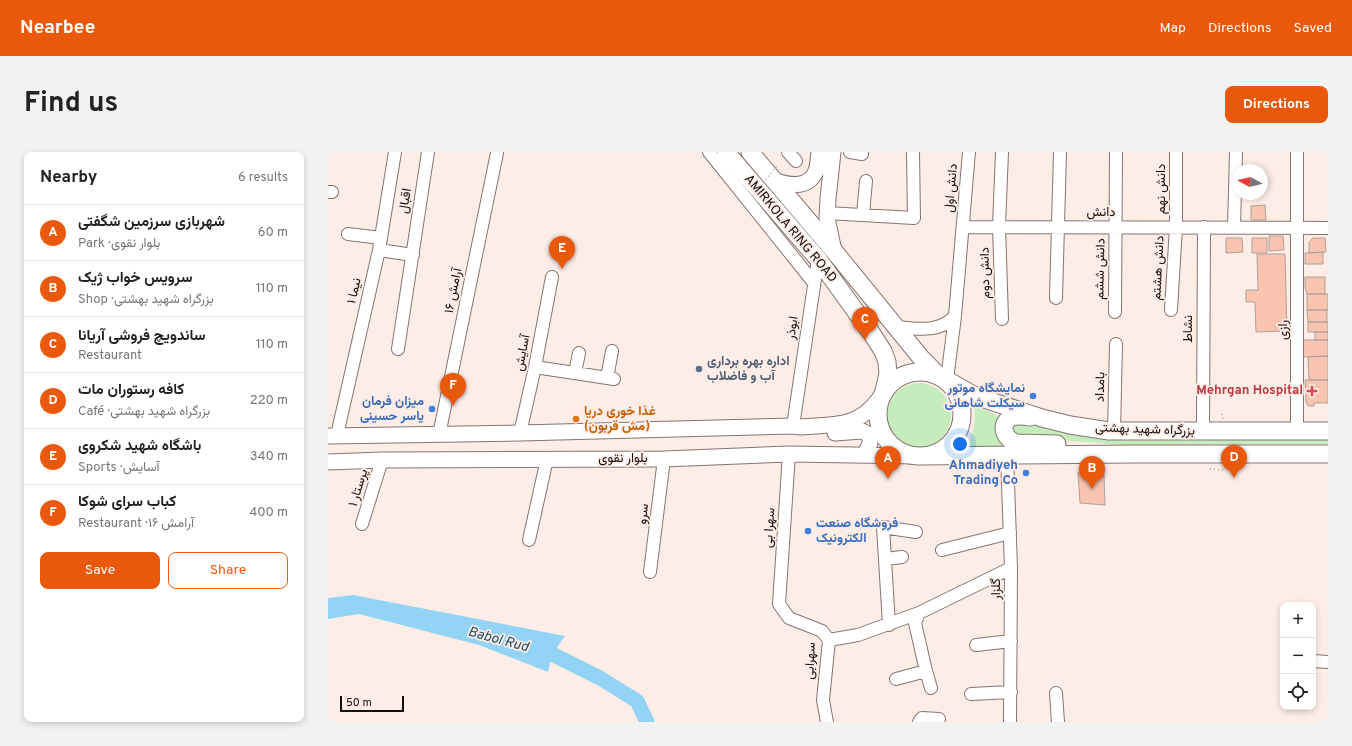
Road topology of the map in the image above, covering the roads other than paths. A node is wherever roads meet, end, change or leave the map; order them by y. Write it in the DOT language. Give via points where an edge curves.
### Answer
graph roads {
  1 [pos="395,152"];
  2 [pos="428,152"];
  3 [pos="750,152"];
  4 [pos="819,152"];
  5 [pos="833,152"];
  6 [pos="914,152"];
  7 [pos="969,152"];
  8 [pos="1002,152"];
  9 [pos="1060,152"];
  10 [pos="1116,152"];
  11 [pos="1176,152"];
  12 [pos="1236,152"];
  13 [pos="1297,152"];
  14 [pos="497,153"];
  15 [pos="719,154"];
  16 [pos="775,173"];
  17 [pos="866,181"];
  18 [pos="755,198"];
  19 [pos="827,213"];
  20 [pos="863,215"];
  21 [pos="999,226"];
  22 [pos="1058,226"];
  23 [pos="962,227"];
  24 [pos="1116,227"];
  25 [pos="1176,227"];
  26 [pos="1204,227"];
  27 [pos="1234,227"];
  28 [pos="1298,228"];
  29 [pos="1328,228"];
  30 [pos="348,234"];
  31 [pos="381,238"];
  32 [pos="379,250"];
  33 [pos="834,250"];
  34 [pos="413,254"];
  35 [pos="818,259"];
  36 [pos="552,277"];
  37 [pos="814,283"];
  38 [pos="1056,298"];
  39 [pos="1171,310"];
  40 [pos="884,312"];
  41 [pos="1115,312"];
  42 [pos="955,316"];
  43 [pos="1002,319"];
  44 [pos="866,327"];
  45 [pos="896,327"];
  46 [pos="1116,344"];
  47 [pos="398,349"];
  48 [pos="612,351"];
  49 [pos="579,353"];
  50 [pos="535,367"];
  51 [pos="575,373"];
  52 [pos="942,378"];
  53 [pos="882,395"];
  54 [pos="1042,418"];
  55 [pos="797,426"];
  56 [pos="1114,431"];
  57 [pos="1297,431"];
  58 [pos="1328,431"];
  59 [pos="1203,432"];
  60 [pos="520,433"];
  61 [pos="440,435"];
  62 [pos="333,436"];
  63 [pos="789,454"];
  64 [pos="1134,454"];
  65 [pos="1328,454"];
  66 [pos="864,455"];
  67 [pos="918,456"];
  68 [pos="1007,456"];
  69 [pos="547,459"];
  70 [pos="664,459"];
  71 [pos="382,460"];
  72 [pos="328,462"];
  73 [pos="362,524"];
  74 [pos="916,532"];
  75 [pos="1010,533"];
  76 [pos="529,540"];
  77 [pos="942,550"];
  78 [pos="902,557"];
  79 [pos="886,559"];
  80 [pos="1011,568"];
  81 [pos="650,572"];
  82 [pos="779,604"];
  83 [pos="919,613"];
  84 [pos="889,625"];
  85 [pos="829,640"];
  86 [pos="1011,641"];
  87 [pos="976,645"];
  88 [pos="1316,661"];
  89 [pos="1328,662"];
  90 [pos="926,671"];
  91 [pos="896,679"];
  92 [pos="931,688"];
  93 [pos="1011,692"];
  94 [pos="1056,693"];
  95 [pos="971,694"];
  96 [pos="939,719"];
  97 [pos="827,722"];
  98 [pos="919,722"];
  99 [pos="1010,722"];
  100 [pos="1058,722"];
  1 -- 31 [label="street, نیما ۱"];
  2 -- 34 [label="street, اقبال"];
  3 -- 16 [label="highway, AMIRKOLA RING ROAD"];
  4 -- 16 [label="main road" via="816,172 800,185 782,183"];
  5 -- 19 [label="main road"];
  6 -- 20 [label="street" via="914,218"];
  7 -- 23 [label="street, دانش اول"];
  8 -- 21 [label="street, دانش دوم"];
  9 -- 22 [label="street"];
  10 -- 24 [label="street, دانش ششم"];
  11 -- 25 [label="street, دانش نهم"];
  12 -- 27 [label="street"];
  13 -- 28 [label="street, رازی"];
  14 -- 61 [label="street, آرامش ۱۶"];
  15 -- 18 [label="highway, AMIRKOLA RING ROAD"];
  16 -- 33 [label="highway, AMIRKOLA RING ROAD"];
  17 -- 20 [label="street"];
  18 -- 35 [label="highway, AMIRKOLA RING ROAD"];
  18 -- 37 [label="street"];
  19 -- 20 [label="street"];
  19 -- 33 [label="main road"];
  21 -- 22 [label="street, دانش"];
  21 -- 23 [label="street, دانش"];
  21 -- 43 [label="street, دانش دوم"];
  22 -- 24 [label="street, دانش"];
  22 -- 38 [label="street"];
  23 -- 42 [label="street"];
  24 -- 25 [label="street, دانش"];
  24 -- 41 [label="street, دانش ششم"];
  25 -- 26 [label="street, دانش"];
  25 -- 39 [label="street, دانش هشتم"];
  26 -- 27 [label="street, دانش"];
  26 -- 59 [label="street, نشاط"];
  27 -- 28 [label="street, دانش"];
  28 -- 29 [label="street, دانش"];
  28 -- 57 [label="street, رازی"];
  30 -- 31 [label="street"];
  31 -- 32 [label="street, نیما ۱"];
  32 -- 34 [label="street"];
  32 -- 62 [label="street, نیما ۱"];
  33 -- 40 [label="highway, AMIRKOLA RING ROAD"];
  34 -- 47 [label="street, اقبال"];
  35 -- 37 [label="street, ابوذر"];
  35 -- 44 [label="highway, AMIRKOLA RING ROAD"];
  36 -- 50 [label="street, آسایش"];
  37 -- 55 [label="street, ابوذر"];
  40 -- 44 [label="highway" via="884,324 881,328 872,330"];
  40 -- 45 [label="highway, AMIRKOLA RING ROAD"];
  42 -- 45 [label="street" via="948,323 936,328"];
  42 -- 52 [label="street"];
  44 -- 53 [label="highway, AMIRKOLA RING ROAD" via="887,362 888,374"];
  45 -- 52 [label="highway, AMIRKOLA RING ROAD" via="922,360"];
  46 -- 56 [label="street, بامداد"];
  48 -- 51 [label="street" via="610,379"];
  49 -- 51 [label="street"];
  50 -- 51 [label="street"];
  50 -- 60 [label="street, آسایش"];
  52 -- 53 [label="highway" via="922,371 907,373 890,383"];
  52 -- 54 [label="highway, بزرگراه شهید بهشتی" via="976,396"];
  52 -- 67 [label="highway" via="954,388 959,397 962,418 959,429 943,449 929,455"];
  53 -- 55 [label="main road" via="873,409 850,422"];
  53 -- 67 [label="highway" via="877,409 877,419 884,438 899,451"];
  54 -- 56 [label="highway, بزرگراه شهید بهشتی"];
  54 -- 64 [label="highway" via="1010,418 1005,425 1004,433 1009,440 1017,443 1072,445"];
  55 -- 60 [label="main road"];
  55 -- 66 [label="main road" via="814,433 868,434 871,439 870,445"];
  56 -- 59 [label="highway, بزرگراه شهید بهشتی"];
  57 -- 58 [label="highway, بزرگراه شهید بهشتی"];
  57 -- 59 [label="highway, بزرگراه شهید بهشتی"];
  60 -- 61 [label="main road"];
  61 -- 62 [label="main road"];
  63 -- 66 [label="main road, بلوار نقوی"];
  63 -- 70 [label="main road, بلوار نقوی"];
  63 -- 82 [label="street, سهرا بی"];
  64 -- 65 [label="highway, بزرگراه شهید بهشتی"];
  64 -- 68 [label="highway, بزرگراه شهید بهشتی"];
  66 -- 67 [label="main road, بلوار نقوی"];
  67 -- 68 [label="highway, بزرگراه شهید بهشتی"];
  68 -- 75 [label="street, گلزار"];
  69 -- 70 [label="main road, بلوار نقوی"];
  69 -- 71 [label="main road, بلوار نقوی"];
  69 -- 76 [label="street"];
  70 -- 81 [label="street, سرو"];
  71 -- 72 [label="main road, بلوار نقوی"];
  71 -- 73 [label="street, پرستار ۱"];
  74 -- 79 [label="street" via="883,527"];
  75 -- 77 [label="street"];
  75 -- 80 [label="street, گلزار"];
  78 -- 79 [label="street"];
  79 -- 84 [label="street"];
  80 -- 83 [label="street"];
  80 -- 86 [label="street, گلزار"];
  82 -- 85 [label="street, سهرابی" via="789,618 822,631"];
  83 -- 84 [label="street"];
  83 -- 90 [label="street" via="915,623"];
  84 -- 85 [label="street" via="858,635"];
  85 -- 97 [label="street, سهرابی" via="823,700"];
  86 -- 87 [label="street"];
  86 -- 93 [label="street, گلزار"];
  88 -- 89 [label="street"];
  90 -- 91 [label="street"];
  90 -- 92 [label="street"];
  93 -- 95 [label="street"];
  93 -- 99 [label="street, گلزار"];
  94 -- 100 [label="street"];
  96 -- 98 [label="street" via="922,718"];
}
